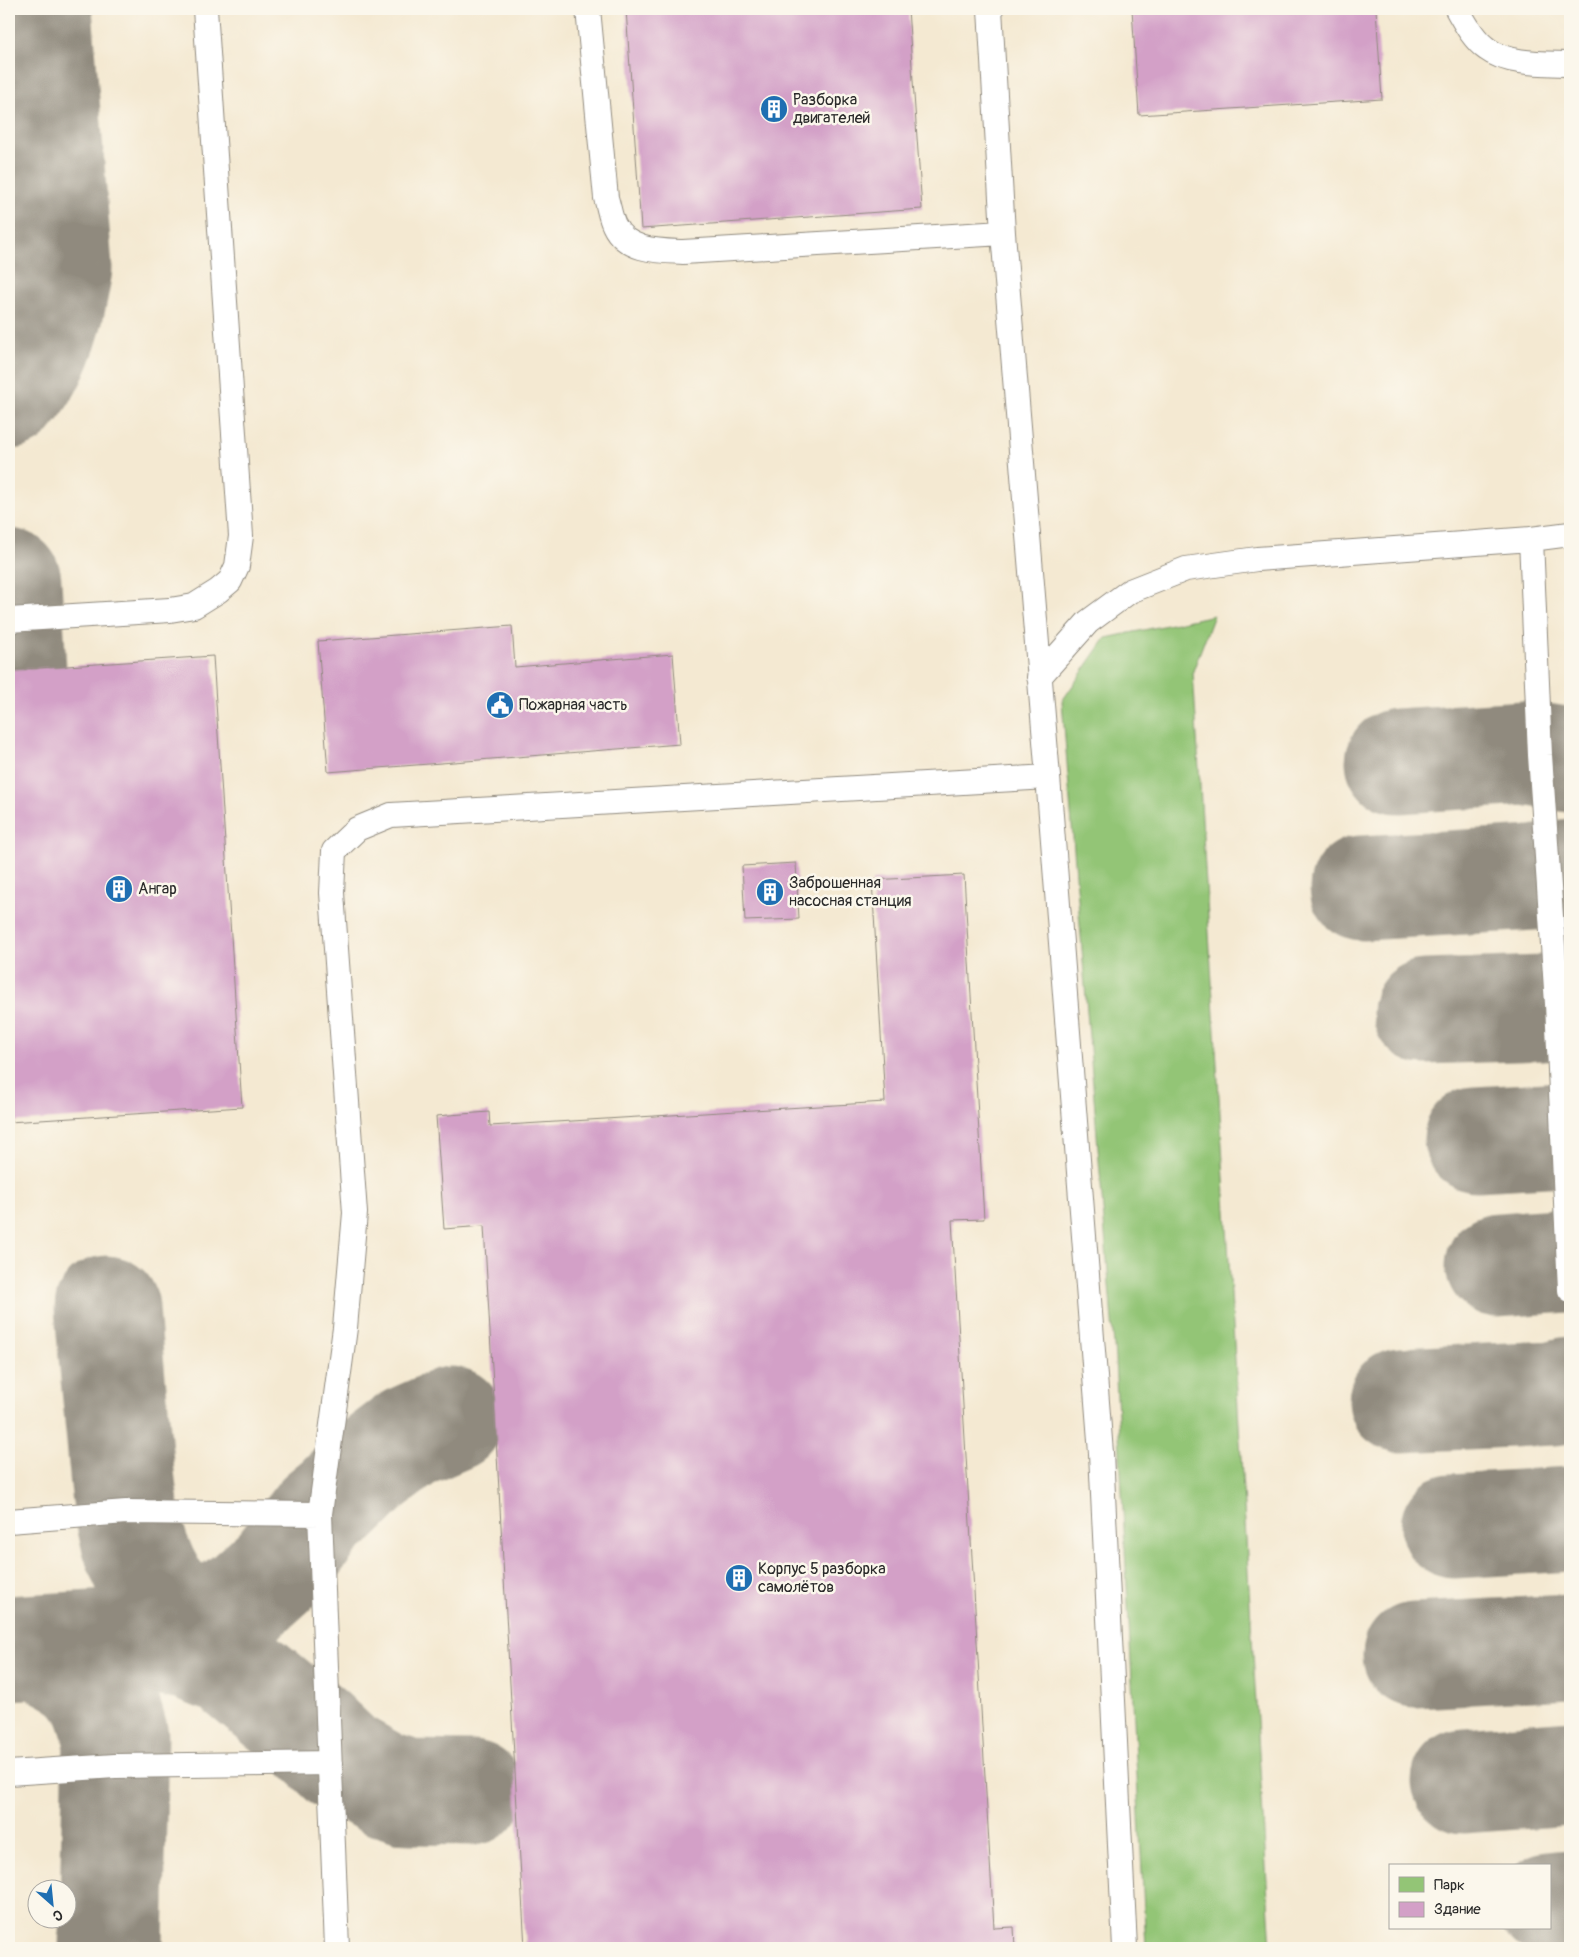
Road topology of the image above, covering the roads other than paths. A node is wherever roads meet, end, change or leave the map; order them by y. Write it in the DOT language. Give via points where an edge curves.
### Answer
graph roads {
  1 [pos="205,9"];
  2 [pos="588,9"];
  3 [pos="990,9"];
  4 [pos="1457,9"];
  5 [pos="1570,64"];
  6 [pos="1003,233"];
  7 [pos="1570,534"];
  8 [pos="1531,539"];
  9 [pos="9,620"];
  10 [pos="1039,677"];
  11 [pos="1048,777"];
  12 [pos="1570,1290"];
  13 [pos="320,1514"];
  14 [pos="9,1521"];
  15 [pos="330,1763"];
  16 [pos="9,1773"];
  17 [pos="337,1948"];
  18 [pos="1125,1948"];
  1 -- 9 [label="lane" via="241,536 237,566 230,580 194,606"];
  2 -- 6 [label="lane" via="606,198 614,226 628,242 650,251 682,252"];
  3 -- 6 [label="lane"];
  4 -- 5 [label="lane" via="1487,50 1528,63"];
  6 -- 10 [label="lane"];
  7 -- 8 [label="lane"];
  8 -- 10 [label="lane" via="1257,559 1186,570 1130,591 1088,622"];
  8 -- 12 [label="lane" via="1539,745 1557,1004"];
  10 -- 11 [label="lane"];
  11 -- 13 [label="lane" via="391,815 356,829 334,851 332,893 355,1213 345,1328"];
  11 -- 18 [label="lane" via="1101,1453"];
  13 -- 14 [label="lane" via="126,1512"];
  13 -- 15 [label="lane"];
  15 -- 16 [label="lane" via="115,1766"];
  15 -- 17 [label="lane"];
}
